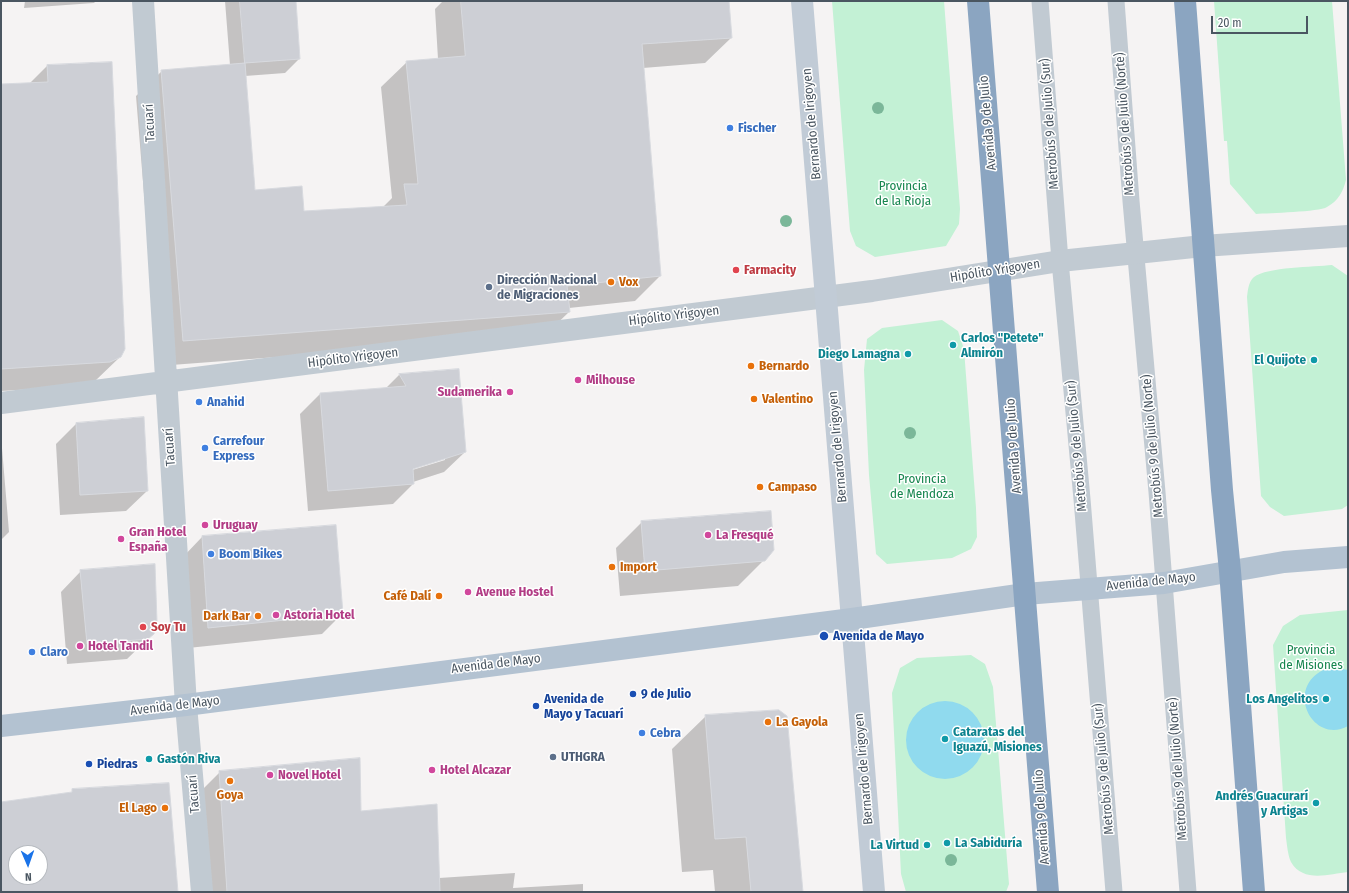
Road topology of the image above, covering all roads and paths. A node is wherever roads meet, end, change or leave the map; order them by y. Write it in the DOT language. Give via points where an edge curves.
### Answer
graph roads {
  1 [pos="142,1"];
  2 [pos="802,1"];
  3 [pos="978,1"];
  4 [pos="1040,1"];
  5 [pos="1116,1"];
  6 [pos="1185,1"];
  7 [pos="1348,236"];
  8 [pos="1203,246"];
  9 [pos="1136,253"];
  10 [pos="1060,261"];
  11 [pos="999,270"];
  12 [pos="827,297"];
  13 [pos="166,382"];
  14 [pos="1,402"];
  15 [pos="1348,557"];
  16 [pos="1230,571"];
  17 [pos="1164,582"];
  18 [pos="1089,588"];
  19 [pos="1025,594"];
  20 [pos="852,619"];
  21 [pos="186,705"];
  22 [pos="1,726"];
  23 [pos="202,892"];
  24 [pos="874,892"];
  25 [pos="1048,892"];
  26 [pos="1114,892"];
  27 [pos="1188,892"];
  28 [pos="1254,892"];
  1 -- 13 [label="street, Tacuarí"];
  2 -- 12 [label="street, Bernardo de Irigoyen"];
  3 -- 11 [label="highway, Avenida 9 de Julio"];
  4 -- 10 [label="lane, Metrobús 9 de Julio (Sur)"];
  5 -- 9 [label="lane, Metrobús 9 de Julio (Norte)"];
  6 -- 8 [label="highway"];
  7 -- 8 [label="street, Hipólito Yrigoyen"];
  8 -- 9 [label="street, Hipólito Yrigoyen"];
  8 -- 16 [label="highway"];
  9 -- 10 [label="street, Hipólito Yrigoyen"];
  9 -- 17 [label="lane, Metrobús 9 de Julio (Norte)"];
  10 -- 11 [label="street, Hipólito Yrigoyen"];
  10 -- 18 [label="lane, Metrobús 9 de Julio (Sur)"];
  11 -- 12 [label="street, Hipólito Yrigoyen"];
  11 -- 19 [label="highway, Avenida 9 de Julio"];
  12 -- 13 [label="street, Hipólito Yrigoyen"];
  12 -- 20 [label="street, Bernardo de Irigoyen"];
  13 -- 14 [label="street, Hipólito Yrigoyen"];
  13 -- 21 [label="street, Tacuarí"];
  15 -- 16 [label="main road, Avenida de Mayo" via="1284,562"];
  16 -- 17 [label="main road, Avenida de Mayo"];
  16 -- 28 [label="highway"];
  17 -- 18 [label="main road, Avenida de Mayo"];
  17 -- 27 [label="lane, Metrobús 9 de Julio (Norte)"];
  18 -- 19 [label="main road, Avenida de Mayo"];
  18 -- 26 [label="lane, Metrobús 9 de Julio (Sur)"];
  19 -- 20 [label="main road, Avenida de Mayo"];
  19 -- 25 [label="highway, Avenida 9 de Julio"];
  20 -- 21 [label="main road, Avenida de Mayo"];
  20 -- 24 [label="street, Bernardo de Irigoyen"];
  21 -- 22 [label="main road, Avenida de Mayo"];
  21 -- 23 [label="street, Tacuarí"];
}
